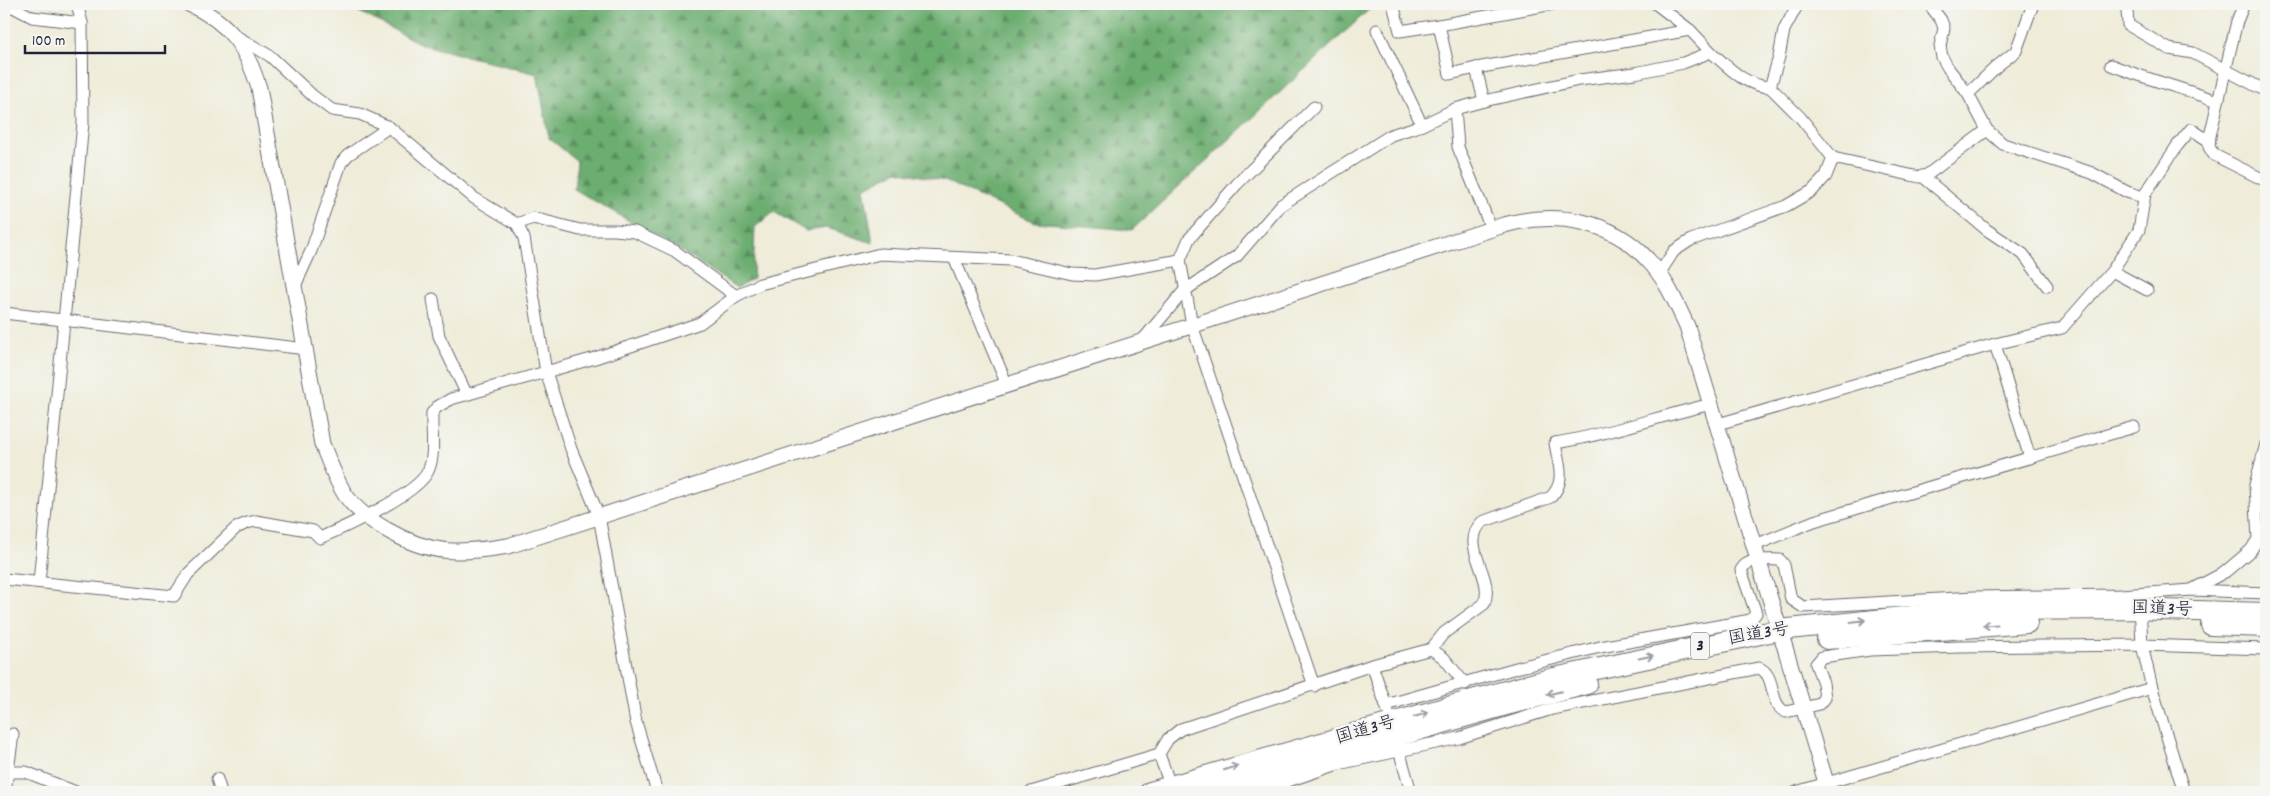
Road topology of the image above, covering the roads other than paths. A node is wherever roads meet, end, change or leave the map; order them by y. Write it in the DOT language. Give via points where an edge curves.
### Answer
graph roads {
  1 [pos="77,4"];
  2 [pos="188,4"];
  3 [pos="1392,4"];
  4 [pos="1553,4"];
  5 [pos="1656,4"];
  6 [pos="1798,4"];
  7 [pos="1929,4"];
  8 [pos="2034,4"];
  9 [pos="2131,4"];
  10 [pos="2244,4"];
  11 [pos="4,8"];
  12 [pos="1503,8"];
  13 [pos="82,23"];
  14 [pos="1439,25"];
  15 [pos="1377,30"];
  16 [pos="1690,30"];
  17 [pos="233,34"];
  18 [pos="1711,52"];
  19 [pos="2111,66"];
  20 [pos="1476,68"];
  21 [pos="2225,69"];
  22 [pos="1770,87"];
  23 [pos="2266,90"];
  24 [pos="1968,94"];
  25 [pos="1484,101"];
  26 [pos="2217,101"];
  27 [pos="1314,107"];
  28 [pos="1455,109"];
  29 [pos="1422,125"];
  30 [pos="388,127"];
  31 [pos="1987,130"];
  32 [pos="2209,140"];
  33 [pos="1833,158"];
  34 [pos="1922,176"];
  35 [pos="2266,181"];
  36 [pos="2145,194"];
  37 [pos="517,224"];
  38 [pos="1491,228"];
  39 [pos="954,258"];
  40 [pos="1180,260"];
  41 [pos="2112,271"];
  42 [pos="1659,274"];
  43 [pos="295,286"];
  44 [pos="2047,286"];
  45 [pos="2147,290"];
  46 [pos="1184,291"];
  47 [pos="736,296"];
  48 [pos="433,299"];
  49 [pos="4,313"];
  50 [pos="63,319"];
  51 [pos="1192,325"];
  52 [pos="1141,342"];
  53 [pos="1995,344"];
  54 [pos="306,349"];
  55 [pos="546,372"];
  56 [pos="1007,386"];
  57 [pos="467,395"];
  58 [pos="1712,404"];
  59 [pos="1718,424"];
  60 [pos="2134,427"];
  61 [pos="2266,444"];
  62 [pos="2030,458"];
  63 [pos="599,516"];
  64 [pos="366,517"];
  65 [pos="1755,553"];
  66 [pos="4,579"];
  67 [pos="38,582"];
  68 [pos="2192,590"];
  69 [pos="2266,593"];
  70 [pos="2141,609"];
  71 [pos="2266,613"];
  72 [pos="2266,627"];
  73 [pos="1781,636"];
  74 [pos="2142,645"];
  75 [pos="1431,649"];
  76 [pos="2266,649"];
  77 [pos="1372,665"];
  78 [pos="1465,684"];
  79 [pos="1314,686"];
  80 [pos="2152,688"];
  81 [pos="1802,708"];
  82 [pos="1393,729"];
  83 [pos="13,734"];
  84 [pos="1159,754"];
  85 [pos="6,773"];
  86 [pos="216,780"];
  87 [pos="1827,788"];
  88 [pos="1172,789"];
  89 [pos="5,792"];
  90 [pos="74,792"];
  91 [pos="221,792"];
  92 [pos="657,792"];
  93 [pos="1031,792"];
  94 [pos="1150,792"];
  95 [pos="1201,792"];
  96 [pos="1256,792"];
  97 [pos="1411,792"];
  98 [pos="1796,792"];
  99 [pos="2184,792"];
  1 -- 13 [label="street"];
  2 -- 17 [label="street" via="212,16"];
  3 -- 14 [label="street" via="1400,31"];
  4 -- 12 [label="street"];
  5 -- 16 [label="street"];
  6 -- 22 [label="street" via="1784,30"];
  7 -- 24 [label="street" via="1944,28 1940,46 1942,57"];
  8 -- 24 [label="street" via="2016,51"];
  9 -- 21 [label="street" via="2127,10 2128,25 2169,49 2193,53"];
  10 -- 21 [label="street" via="2236,21"];
  11 -- 13 [label="street" via="13,7 39,18"];
  12 -- 14 [label="street"];
  13 -- 50 [label="street" via="83,123"];
  14 -- 20 [label="street" via="1450,74"];
  15 -- 29 [label="street"];
  16 -- 18 [label="street"];
  16 -- 20 [label="street"];
  17 -- 30 [label="street" via="270,56 332,110 360,114"];
  17 -- 43 [label="street" via="251,62 263,103"];
  18 -- 22 [label="street" via="1742,79"];
  18 -- 25 [label="street" via="1683,63 1579,80"];
  19 -- 26 [label="street"];
  20 -- 25 [label="street"];
  21 -- 23 [label="street"];
  21 -- 26 [label="street"];
  22 -- 33 [label="street" via="1800,117"];
  24 -- 31 [label="street"];
  25 -- 28 [label="street"];
  26 -- 32 [label="street"];
  27 -- 40 [label="street" via="1236,184 1189,239"];
  28 -- 29 [label="street"];
  28 -- 38 [label="street" via="1458,147"];
  29 -- 46 [label="street" via="1391,134 1281,205 1237,256"];
  30 -- 37 [label="street" via="474,198"];
  30 -- 43 [label="street" via="341,163 311,251"];
  31 -- 34 [label="street"];
  31 -- 36 [label="street" via="2002,144 2092,173 2128,192 2143,197"];
  32 -- 35 [label="street" via="2214,155"];
  32 -- 36 [label="street" via="2191,129"];
  33 -- 34 [label="street"];
  33 -- 42 [label="street" via="1826,176 1812,191 1786,206 1691,240 1674,251"];
  34 -- 44 [label="street" via="1987,230 2023,254"];
  36 -- 41 [label="street" via="2139,230"];
  37 -- 47 [label="street" via="533,218 580,230 635,232 675,251"];
  37 -- 55 [label="street" via="524,238"];
  38 -- 42 [label="street" via="1525,219 1587,222 1631,243"];
  38 -- 51 [label="street"];
  39 -- 40 [label="street" via="1011,260 1072,274 1094,275"];
  39 -- 47 [label="street" via="880,254 760,284"];
  39 -- 56 [label="street"];
  40 -- 46 [label="street"];
  41 -- 45 [label="street"];
  41 -- 53 [label="street" via="2062,328"];
  42 -- 58 [label="street" via="1687,326"];
  43 -- 54 [label="street"];
  46 -- 51 [label="street"];
  46 -- 52 [label="street"];
  47 -- 55 [label="street" via="700,323"];
  48 -- 57 [label="street" via="440,336"];
  49 -- 50 [label="street"];
  50 -- 54 [label="street"];
  50 -- 67 [label="street"];
  51 -- 52 [label="street"];
  51 -- 79 [label="street"];
  52 -- 56 [label="street"];
  53 -- 59 [label="street"];
  53 -- 62 [label="street"];
  54 -- 64 [label="street" via="322,444 346,495"];
  55 -- 57 [label="street"];
  55 -- 63 [label="street" via="571,449"];
  56 -- 63 [label="street"];
  57 -- 64 [label="street" via="437,406 432,413 428,473"];
  58 -- 59 [label="street"];
  58 -- 75 [label="street" via="1607,433 1555,443 1561,482 1559,489 1551,497 1482,522 1476,528 1473,535 1488,588 1487,598 1484,604 1444,633"];
  59 -- 65 [label="street"];
  60 -- 62 [label="street"];
  61 -- 68 [label="street" via="2255,485 2258,539 2251,550 2226,572"];
  62 -- 65 [label="street" via="1814,521"];
  63 -- 64 [label="street" via="508,546 452,552 431,550 411,543"];
  63 -- 92 [label="street" via="636,722"];
  64 -- 67 [label="street" via="320,538 313,531 256,521 247,523 236,528 188,574 174,596"];
  65 -- 70 [label="street" via="1780,560 1784,565 1791,600 1803,607 1974,597 2120,595"];
  65 -- 73 [label="street"];
  65 -- 78 [label="street" via="1741,570 1756,613 1751,620 1600,647"];
  66 -- 67 [label="street"];
  68 -- 69 [label="street"];
  68 -- 70 [label="street"];
  70 -- 71 [label="highway, 国道3号 / 3"];
  70 -- 72 [label="highway, 国道3号 / 3"];
  70 -- 73 [label="highway, 国道3号 / 3" via="1971,610"];
  70 -- 74 [label="street"];
  73 -- 81 [label="street"];
  73 -- 82 [label="highway, 国道3号 / 3" via="1554,678"];
  74 -- 76 [label="street"];
  74 -- 80 [label="street"];
  74 -- 81 [label="street" via="1870,650 1822,657 1816,664 1825,698 1820,704"];
  75 -- 77 [label="street"];
  75 -- 78 [label="street" via="1444,658"];
  77 -- 79 [label="street"];
  77 -- 82 [label="street"];
  78 -- 82 [label="street"];
  79 -- 84 [label="street" via="1181,728 1168,739"];
  80 -- 87 [label="street"];
  80 -- 99 [label="street"];
  81 -- 82 [label="street" via="1781,710 1768,675 1759,668 1552,709 1459,738"];
  81 -- 87 [label="street"];
  88 -- 82 [label="highway, 国道3号 / 3, one-way"];
  82 -- 95 [label="highway, 国道3号 / 3"];
  82 -- 96 [label="street" via="1338,764"];
  82 -- 97 [label="street"];
  83 -- 85 [label="street"];
  84 -- 88 [label="street"];
  84 -- 93 [label="street"];
  85 -- 89 [label="street"];
  85 -- 90 [label="street" via="26,772"];
  86 -- 91 [label="street"];
  87 -- 98 [label="street"];
  88 -- 94 [label="highway, 国道3号 / 3"];
}
